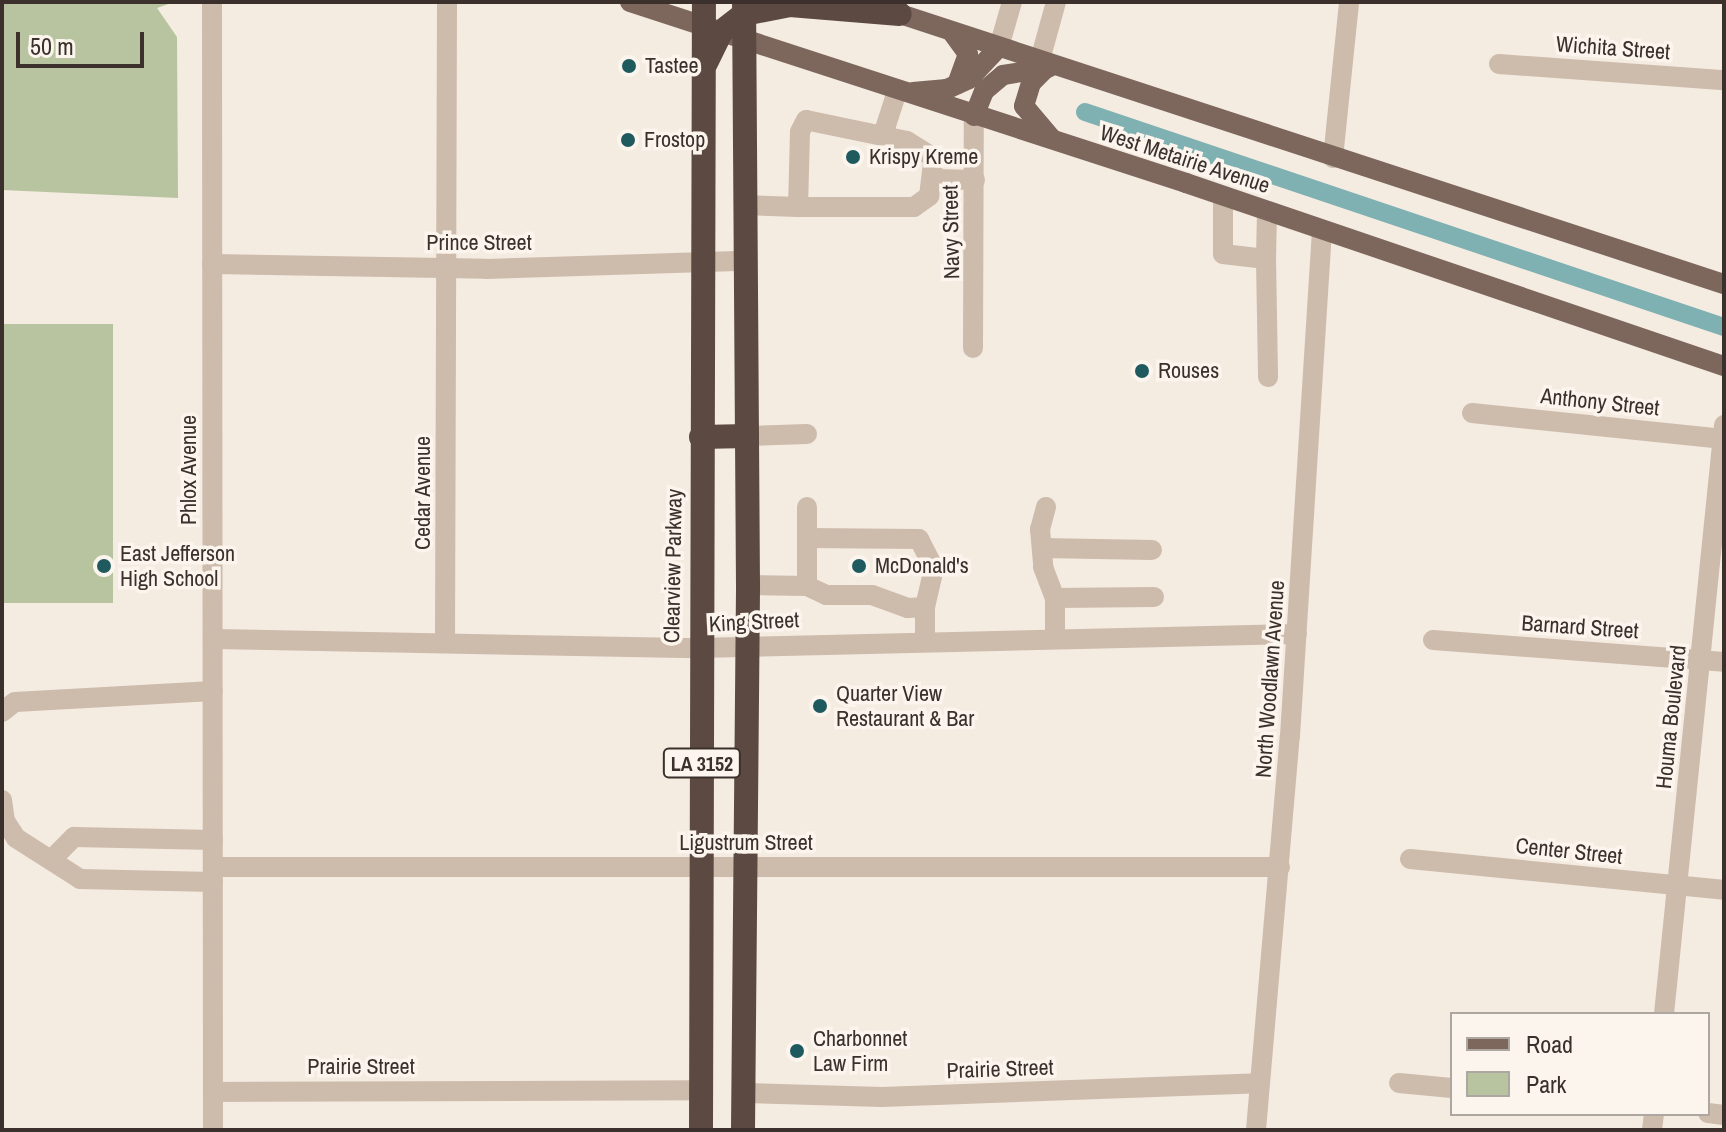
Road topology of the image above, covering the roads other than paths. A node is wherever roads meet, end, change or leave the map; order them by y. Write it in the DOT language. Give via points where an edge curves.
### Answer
graph roads {
  1 [pos="212,2"];
  2 [pos="447,2"];
  3 [pos="630,2"];
  4 [pos="704,2"];
  5 [pos="864,2"];
  6 [pos="1012,2"];
  7 [pos="1056,2"];
  8 [pos="1349,2"];
  9 [pos="744,8"];
  10 [pos="900,14"];
  11 [pos="951,31"];
  12 [pos="723,33"];
  13 [pos="999,47"];
  14 [pos="1043,64"];
  15 [pos="1499,64"];
  16 [pos="1724,80"];
  17 [pos="957,84"];
  18 [pos="897,91"];
  19 [pos="974,116"];
  20 [pos="883,135"];
  21 [pos="1055,142"];
  22 [pos="1333,158"];
  23 [pos="935,179"];
  24 [pos="975,180"];
  25 [pos="1223,196"];
  26 [pos="745,205"];
  27 [pos="798,207"];
  28 [pos="1267,211"];
  29 [pos="1322,230"];
  30 [pos="1266,259"];
  31 [pos="702,260"];
  32 [pos="745,261"];
  33 [pos="212,264"];
  34 [pos="446,267"];
  35 [pos="1724,284"];
  36 [pos="973,348"];
  37 [pos="1724,366"];
  38 [pos="1268,377"];
  39 [pos="1472,413"];
  40 [pos="807,434"];
  41 [pos="1723,434"];
  42 [pos="747,436"];
  43 [pos="701,437"];
  44 [pos="807,507"];
  45 [pos="1046,507"];
  46 [pos="807,538"];
  47 [pos="1042,548"];
  48 [pos="1152,550"];
  49 [pos="748,585"];
  50 [pos="807,586"];
  51 [pos="1154,597"];
  52 [pos="1055,598"];
  53 [pos="925,607"];
  54 [pos="1297,634"];
  55 [pos="1055,638"];
  56 [pos="213,639"];
  57 [pos="1433,640"];
  58 [pos="445,641"];
  59 [pos="925,641"];
  60 [pos="748,644"];
  61 [pos="698,648"];
  62 [pos="1700,659"];
  63 [pos="1724,662"];
  64 [pos="213,691"];
  65 [pos="2,712"];
  66 [pos="2,800"];
  67 [pos="213,840"];
  68 [pos="1410,859"];
  69 [pos="51,860"];
  70 [pos="744,866"];
  71 [pos="705,867"];
  72 [pos="1280,867"];
  73 [pos="213,874"];
  74 [pos="1678,886"];
  75 [pos="1724,890"];
  76 [pos="1664,1012"];
  77 [pos="1259,1083"];
  78 [pos="1399,1083"];
  79 [pos="1450,1088"];
  80 [pos="700,1090"];
  81 [pos="213,1092"];
  82 [pos="743,1093"];
  83 [pos="213,1130"];
  84 [pos="701,1130"];
  85 [pos="743,1130"];
  86 [pos="1256,1130"];
  1 -- 33 [label="street, Phlox Avenue"];
  2 -- 34 [label="street"];
  3 -- 12 [label="main road, West Metairie Avenue"];
  4 -- 12 [label="highway, Clearview Parkway / LA 3152"];
  5 -- 10 [label="main road"];
  6 -- 13 [label="street"];
  7 -- 14 [label="street"];
  8 -- 22 [label="street"];
  9 -- 10 [label="highway" via="790,5"];
  9 -- 12 [label="highway"];
  10 -- 11 [label="main road"];
  11 -- 13 [label="main road"];
  11 -- 17 [label="main road" via="968,54"];
  12 -- 18 [label="main road, West Metairie Avenue"];
  12 -- 26 [label="highway, Clearview Parkway / LA 3152"];
  12 -- 31 [label="highway, Clearview Parkway / LA 3152" via="703,76"];
  13 -- 14 [label="main road"];
  13 -- 17 [label="main road" via="981,70"];
  14 -- 19 [label="main road" via="1003,75 984,91"];
  14 -- 21 [label="main road" via="1024,106"];
  14 -- 22 [label="main road"];
  15 -- 16 [label="street, Wichita Street"];
  17 -- 18 [label="main road"];
  18 -- 19 [label="main road, West Metairie Avenue"];
  18 -- 20 [label="street"];
  19 -- 21 [label="main road, West Metairie Avenue"];
  19 -- 24 [label="street, Navy Street"];
  20 -- 23 [label="street" via="907,141 934,158"];
  20 -- 27 [label="street" via="806,120 800,132"];
  21 -- 25 [label="main road, West Metairie Avenue"];
  22 -- 35 [label="main road"];
  23 -- 24 [label="street"];
  23 -- 27 [label="street" via="929,196 914,207"];
  24 -- 36 [label="street, Navy Street"];
  25 -- 28 [label="main road, West Metairie Avenue"];
  25 -- 30 [label="street" via="1223,254"];
  26 -- 27 [label="street"];
  26 -- 32 [label="highway, Clearview Parkway / LA 3152"];
  28 -- 29 [label="main road, West Metairie Avenue"];
  28 -- 30 [label="street"];
  29 -- 37 [label="main road, West Metairie Avenue"];
  29 -- 54 [label="street, North Woodlawn Avenue"];
  30 -- 38 [label="street"];
  31 -- 32 [label="street, Prince Street"];
  31 -- 34 [label="street, Prince Street"];
  31 -- 43 [label="highway, Clearview Parkway / LA 3152"];
  32 -- 42 [label="highway, Clearview Parkway / LA 3152"];
  33 -- 34 [label="street, Prince Street"];
  33 -- 56 [label="street, Phlox Avenue"];
  34 -- 58 [label="street, Cedar Avenue"];
  39 -- 41 [label="street, Anthony Street"];
  40 -- 42 [label="street"];
  41 -- 62 [label="street, Houma Boulevard"];
  42 -- 43 [label="highway"];
  42 -- 49 [label="highway, Clearview Parkway / LA 3152"];
  43 -- 61 [label="highway, Clearview Parkway / LA 3152"];
  44 -- 46 [label="street"];
  45 -- 47 [label="street"];
  46 -- 50 [label="street"];
  46 -- 53 [label="street" via="919,539 934,568"];
  47 -- 48 [label="street"];
  47 -- 52 [label="street"];
  49 -- 50 [label="street"];
  49 -- 60 [label="highway, Clearview Parkway / LA 3152"];
  50 -- 53 [label="street" via="826,595 872,595 908,608"];
  51 -- 52 [label="street"];
  52 -- 55 [label="street"];
  53 -- 59 [label="street"];
  54 -- 55 [label="street, King Street"];
  54 -- 72 [label="street, North Woodlawn Avenue"];
  55 -- 59 [label="street, King Street"];
  56 -- 58 [label="street, King Street"];
  56 -- 64 [label="street, Phlox Avenue"];
  57 -- 62 [label="street, Barnard Street"];
  58 -- 61 [label="street, King Street"];
  59 -- 60 [label="street, King Street"];
  60 -- 61 [label="street, King Street"];
  60 -- 70 [label="highway, Clearview Parkway / LA 3152"];
  61 -- 71 [label="highway, Clearview Parkway / LA 3152"];
  62 -- 63 [label="street, Barnard Street"];
  62 -- 74 [label="street, Houma Boulevard"];
  64 -- 65 [label="street" via="15,702"];
  64 -- 67 [label="street, Phlox Avenue"];
  66 -- 69 [label="street, Ligustrum Street" via="5,821 16,838"];
  67 -- 69 [label="street" via="74,837"];
  67 -- 73 [label="street, Phlox Avenue"];
  68 -- 74 [label="street, Center Street"];
  69 -- 73 [label="street, Ligustrum Street" via="80,879"];
  70 -- 71 [label="street, Ligustrum Street"];
  70 -- 72 [label="street, Ligustrum Street"];
  70 -- 82 [label="highway, Clearview Parkway / LA 3152"];
  71 -- 73 [label="street, Ligustrum Street"];
  71 -- 80 [label="highway, Clearview Parkway / LA 3152"];
  72 -- 77 [label="street, North Woodlawn Avenue"];
  73 -- 81 [label="street, Phlox Avenue"];
  74 -- 75 [label="street, Center Street"];
  74 -- 76 [label="street, Houma Boulevard"];
  77 -- 82 [label="street, Prairie Street" via="882,1097"];
  77 -- 86 [label="street, North Woodlawn Avenue"];
  78 -- 79 [label="street"];
  80 -- 81 [label="street, Prairie Street"];
  80 -- 84 [label="highway, Clearview Parkway / LA 3152"];
  81 -- 83 [label="street, Phlox Avenue"];
  82 -- 85 [label="highway, Clearview Parkway / LA 3152"];
}
